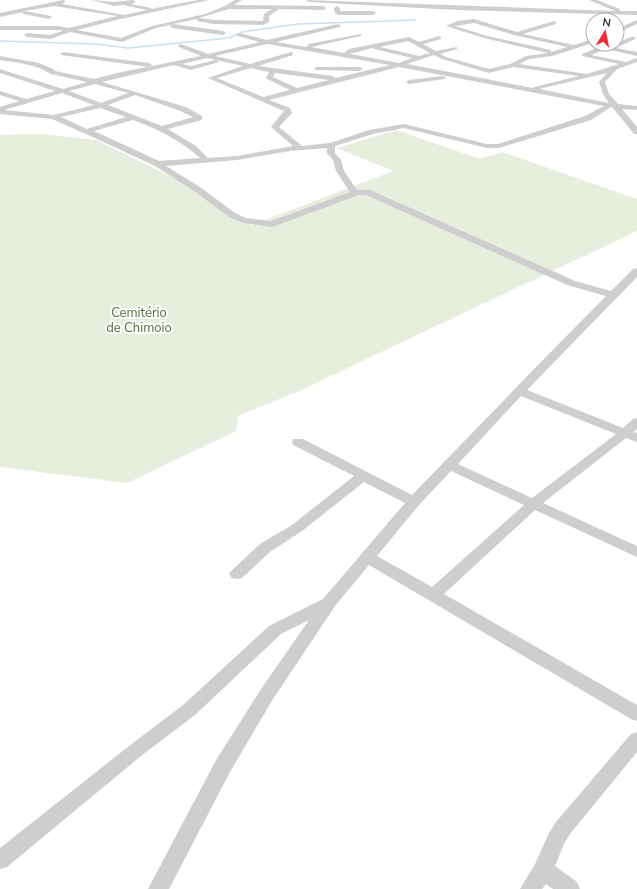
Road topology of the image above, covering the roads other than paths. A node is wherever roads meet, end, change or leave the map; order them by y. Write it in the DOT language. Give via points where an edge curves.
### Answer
graph roads {
  1 [pos="71,0"];
  2 [pos="95,0"];
  3 [pos="141,0"];
  4 [pos="240,0"];
  5 [pos="266,0"];
  6 [pos="309,0"];
  7 [pos="381,0"];
  8 [pos="344,1"];
  9 [pos="426,1"];
  10 [pos="31,2"];
  11 [pos="591,2"];
  12 [pos="161,3"];
  13 [pos="54,4"];
  14 [pos="125,4"];
  15 [pos="208,4"];
  16 [pos="545,4"];
  17 [pos="565,5"];
  18 [pos="572,5"];
  19 [pos="46,6"];
  20 [pos="177,7"];
  21 [pos="228,7"];
  22 [pos="5,8"];
  23 [pos="74,8"];
  24 [pos="258,8"];
  25 [pos="277,8"];
  26 [pos="337,8"];
  27 [pos="156,10"];
  28 [pos="190,10"];
  29 [pos="197,11"];
  30 [pos="16,12"];
  31 [pos="64,12"];
  32 [pos="585,12"];
  33 [pos="626,12"];
  34 [pos="382,13"];
  35 [pos="637,13"];
  36 [pos="56,14"];
  37 [pos="171,14"];
  38 [pos="211,14"];
  39 [pos="0,15"];
  40 [pos="126,15"];
  41 [pos="179,16"];
  42 [pos="637,16"];
  43 [pos="49,17"];
  44 [pos="142,19"];
  45 [pos="194,19"];
  46 [pos="78,21"];
  47 [pos="151,22"];
  48 [pos="625,22"];
  49 [pos="554,23"];
  50 [pos="636,23"];
  51 [pos="90,25"];
  52 [pos="165,25"];
  53 [pos="338,26"];
  54 [pos="0,28"];
  55 [pos="29,28"];
  56 [pos="106,28"];
  57 [pos="625,28"];
  58 [pos="70,30"];
  59 [pos="123,32"];
  60 [pos="222,33"];
  61 [pos="513,34"];
  62 [pos="21,35"];
  63 [pos="239,35"];
  64 [pos="359,35"];
  65 [pos="134,36"];
  66 [pos="625,36"];
  67 [pos="439,38"];
  68 [pos="635,38"];
  69 [pos="625,41"];
  70 [pos="266,42"];
  71 [pos="281,42"];
  72 [pos="418,44"];
  73 [pos="585,45"];
  74 [pos="181,46"];
  75 [pos="371,46"];
  76 [pos="303,47"];
  77 [pos="575,47"];
  78 [pos="456,48"];
  79 [pos="625,51"];
  80 [pos="94,52"];
  81 [pos="556,52"];
  82 [pos="593,52"];
  83 [pos="435,53"];
  84 [pos="63,54"];
  85 [pos="291,54"];
  86 [pos="637,54"];
  87 [pos="345,55"];
  88 [pos="207,56"];
  89 [pos="86,57"];
  90 [pos="0,58"];
  91 [pos="419,58"];
  92 [pos="154,59"];
  93 [pos="226,60"];
  94 [pos="637,60"];
  95 [pos="135,63"];
  96 [pos="174,64"];
  97 [pos="626,64"];
  98 [pos="249,65"];
  99 [pos="514,65"];
  100 [pos="165,66"];
  101 [pos="398,66"];
  102 [pos="615,68"];
  103 [pos="380,69"];
  104 [pos="273,70"];
  105 [pos="0,71"];
  106 [pos="586,75"];
  107 [pos="350,76"];
  108 [pos="451,76"];
  109 [pos="93,81"];
  110 [pos="409,82"];
  111 [pos="530,90"];
  112 [pos="62,91"];
  113 [pos="297,91"];
  114 [pos="0,93"];
  115 [pos="135,93"];
  116 [pos="264,99"];
  117 [pos="25,101"];
  118 [pos="102,105"];
  119 [pos="613,106"];
  120 [pos="637,108"];
  121 [pos="0,109"];
  122 [pos="0,112"];
  123 [pos="54,117"];
  124 [pos="134,117"];
  125 [pos="162,128"];
  126 [pos="87,131"];
  127 [pos="637,132"];
  128 [pos="331,146"];
  129 [pos="300,148"];
  130 [pos="206,160"];
  131 [pos="158,164"];
  132 [pos="355,193"];
  133 [pos="635,274"];
  134 [pos="612,295"];
  135 [pos="520,391"];
  136 [pos="637,422"];
  137 [pos="631,436"];
  138 [pos="298,442"];
  139 [pos="450,465"];
  140 [pos="363,476"];
  141 [pos="414,502"];
  142 [pos="533,504"];
  143 [pos="637,552"];
  144 [pos="367,557"];
  145 [pos="237,574"];
  146 [pos="433,595"];
  147 [pos="329,602"];
  148 [pos="637,714"];
  149 [pos="637,739"];
  150 [pos="0,860"];
  151 [pos="543,870"];
  152 [pos="158,889"];
  153 [pos="530,889"];
  154 [pos="570,889"];
  1 -- 13 [label="street"];
  2 -- 14 [label="street"];
  3 -- 14 [label="street"];
  4 -- 21 [label="street"];
  5 -- 24 [label="street"];
  6 -- 8 [label="street"];
  7 -- 9 [label="street"];
  8 -- 26 [label="street"];
  8 -- 32 [label="street"];
  9 -- 16 [label="street"];
  10 -- 19 [label="street"];
  11 -- 33 [label="street"];
  12 -- 20 [label="street"];
  13 -- 19 [label="street"];
  13 -- 23 [label="street"];
  14 -- 27 [label="street"];
  15 -- 20 [label="street" via="195,3"];
  15 -- 21 [label="street"];
  17 -- 18 [label="street"];
  19 -- 30 [label="street"];
  20 -- 27 [label="street"];
  20 -- 28 [label="street"];
  21 -- 24 [label="street"];
  21 -- 38 [label="street"];
  22 -- 30 [label="street"];
  23 -- 31 [label="street"];
  23 -- 40 [label="street"];
  24 -- 25 [label="street"];
  25 -- 26 [label="street"];
  25 -- 45 [label="street" via="266,15 266,22 263,23"];
  26 -- 34 [label="street" via="338,13"];
  27 -- 37 [label="street"];
  27 -- 40 [label="street"];
  29 -- 38 [label="street"];
  30 -- 39 [label="street"];
  30 -- 43 [label="street"];
  33 -- 35 [label="street"];
  33 -- 42 [label="street"];
  36 -- 43 [label="street"];
  38 -- 45 [label="street"];
  40 -- 44 [label="street"];
  40 -- 51 [label="street"];
  41 -- 45 [label="street"];
  43 -- 55 [label="street"];
  45 -- 52 [label="street"];
  46 -- 51 [label="street"];
  47 -- 52 [label="street"];
  48 -- 50 [label="street"];
  49 -- 61 [label="street"];
  50 -- 57 [label="street"];
  51 -- 56 [label="street"];
  51 -- 58 [label="street"];
  52 -- 60 [label="street"];
  52 -- 65 [label="street"];
  53 -- 71 [label="street"];
  54 -- 55 [label="street"];
  55 -- 58 [label="street" via="54,27"];
  58 -- 62 [label="street" via="50,37"];
  58 -- 65 [label="street" via="121,40"];
  59 -- 65 [label="street"];
  61 -- 77 [label="street"];
  61 -- 81 [label="street" via="474,21 448,25 486,37"];
  63 -- 70 [label="street"];
  64 -- 76 [label="street"];
  66 -- 68 [label="street"];
  67 -- 72 [label="street"];
  68 -- 69 [label="street"];
  70 -- 71 [label="street"];
  70 -- 88 [label="street"];
  71 -- 76 [label="street"];
  72 -- 75 [label="street" via="409,39"];
  72 -- 83 [label="street"];
  73 -- 77 [label="street"];
  74 -- 88 [label="street"];
  75 -- 87 [label="street" via="349,51"];
  75 -- 91 [label="street"];
  76 -- 87 [label="street"];
  77 -- 81 [label="street"];
  78 -- 83 [label="street"];
  79 -- 86 [label="street"];
  80 -- 89 [label="street"];
  81 -- 99 [label="street" via="528,57"];
  82 -- 97 [label="street" via="584,55"];
  83 -- 91 [label="street"];
  83 -- 99 [label="street" via="487,71"];
  84 -- 89 [label="street"];
  85 -- 98 [label="street"];
  87 -- 101 [label="street"];
  88 -- 93 [label="street"];
  88 -- 96 [label="street"];
  89 -- 95 [label="street"];
  90 -- 109 [label="street" via="39,65 53,73"];
  91 -- 101 [label="street"];
  92 -- 95 [label="street"];
  93 -- 96 [label="street" via="194,68"];
  93 -- 98 [label="street"];
  94 -- 97 [label="street"];
  95 -- 100 [label="street"];
  96 -- 100 [label="street"];
  97 -- 102 [label="street"];
  98 -- 104 [label="street"];
  98 -- 116 [label="street" via="211,78"];
  99 -- 106 [label="street" via="560,69"];
  100 -- 109 [label="street"];
  101 -- 103 [label="street"];
  101 -- 108 [label="street"];
  102 -- 106 [label="street"];
  102 -- 119 [label="street" via="604,79 602,85"];
  103 -- 104 [label="street"];
  103 -- 107 [label="street"];
  104 -- 107 [label="street" via="321,77"];
  104 -- 113 [label="street" via="269,78"];
  105 -- 112 [label="street"];
  106 -- 111 [label="street"];
  107 -- 113 [label="street"];
  108 -- 110 [label="street"];
  108 -- 111 [label="street"];
  109 -- 112 [label="street"];
  109 -- 115 [label="street"];
  111 -- 119 [label="street"];
  112 -- 117 [label="street"];
  112 -- 118 [label="street"];
  113 -- 116 [label="street"];
  114 -- 117 [label="street"];
  115 -- 118 [label="street"];
  115 -- 125 [label="street" via="183,109 199,118"];
  116 -- 129 [label="street" via="288,111 275,127"];
  117 -- 121 [label="street"];
  118 -- 123 [label="street"];
  118 -- 124 [label="street"];
  119 -- 120 [label="street"];
  119 -- 127 [label="street"];
  119 -- 128 [label="street" via="588,118 499,146 487,146 404,126 372,132"];
  122 -- 123 [label="street"];
  123 -- 126 [label="street"];
  124 -- 125 [label="street"];
  124 -- 126 [label="street"];
  125 -- 130 [label="street" via="193,148"];
  126 -- 131 [label="street"];
  128 -- 129 [label="street"];
  128 -- 132 [label="street" via="331,153"];
  129 -- 130 [label="street"];
  130 -- 131 [label="street"];
  131 -- 132 [label="street" via="232,215 251,222 272,224"];
  132 -- 134 [label="street" via="367,192 571,283"];
  133 -- 134 [label="street"];
  134 -- 135 [label="street"];
  135 -- 137 [label="street"];
  135 -- 139 [label="street"];
  136 -- 137 [label="street"];
  137 -- 142 [label="street"];
  138 -- 140 [label="street"];
  139 -- 141 [label="street"];
  139 -- 142 [label="street"];
  140 -- 141 [label="street"];
  140 -- 145 [label="street" via="297,528 265,548"];
  141 -- 144 [label="street"];
  142 -- 143 [label="street"];
  142 -- 146 [label="street"];
  144 -- 146 [label="street"];
  144 -- 147 [label="street"];
  146 -- 148 [label="street"];
  147 -- 150 [label="street" via="275,630 190,710"];
  147 -- 152 [label="street" via="267,694 223,766"];
  149 -- 151 [label="street" via="563,828"];
  151 -- 153 [label="street"];
  151 -- 154 [label="street"];
}
